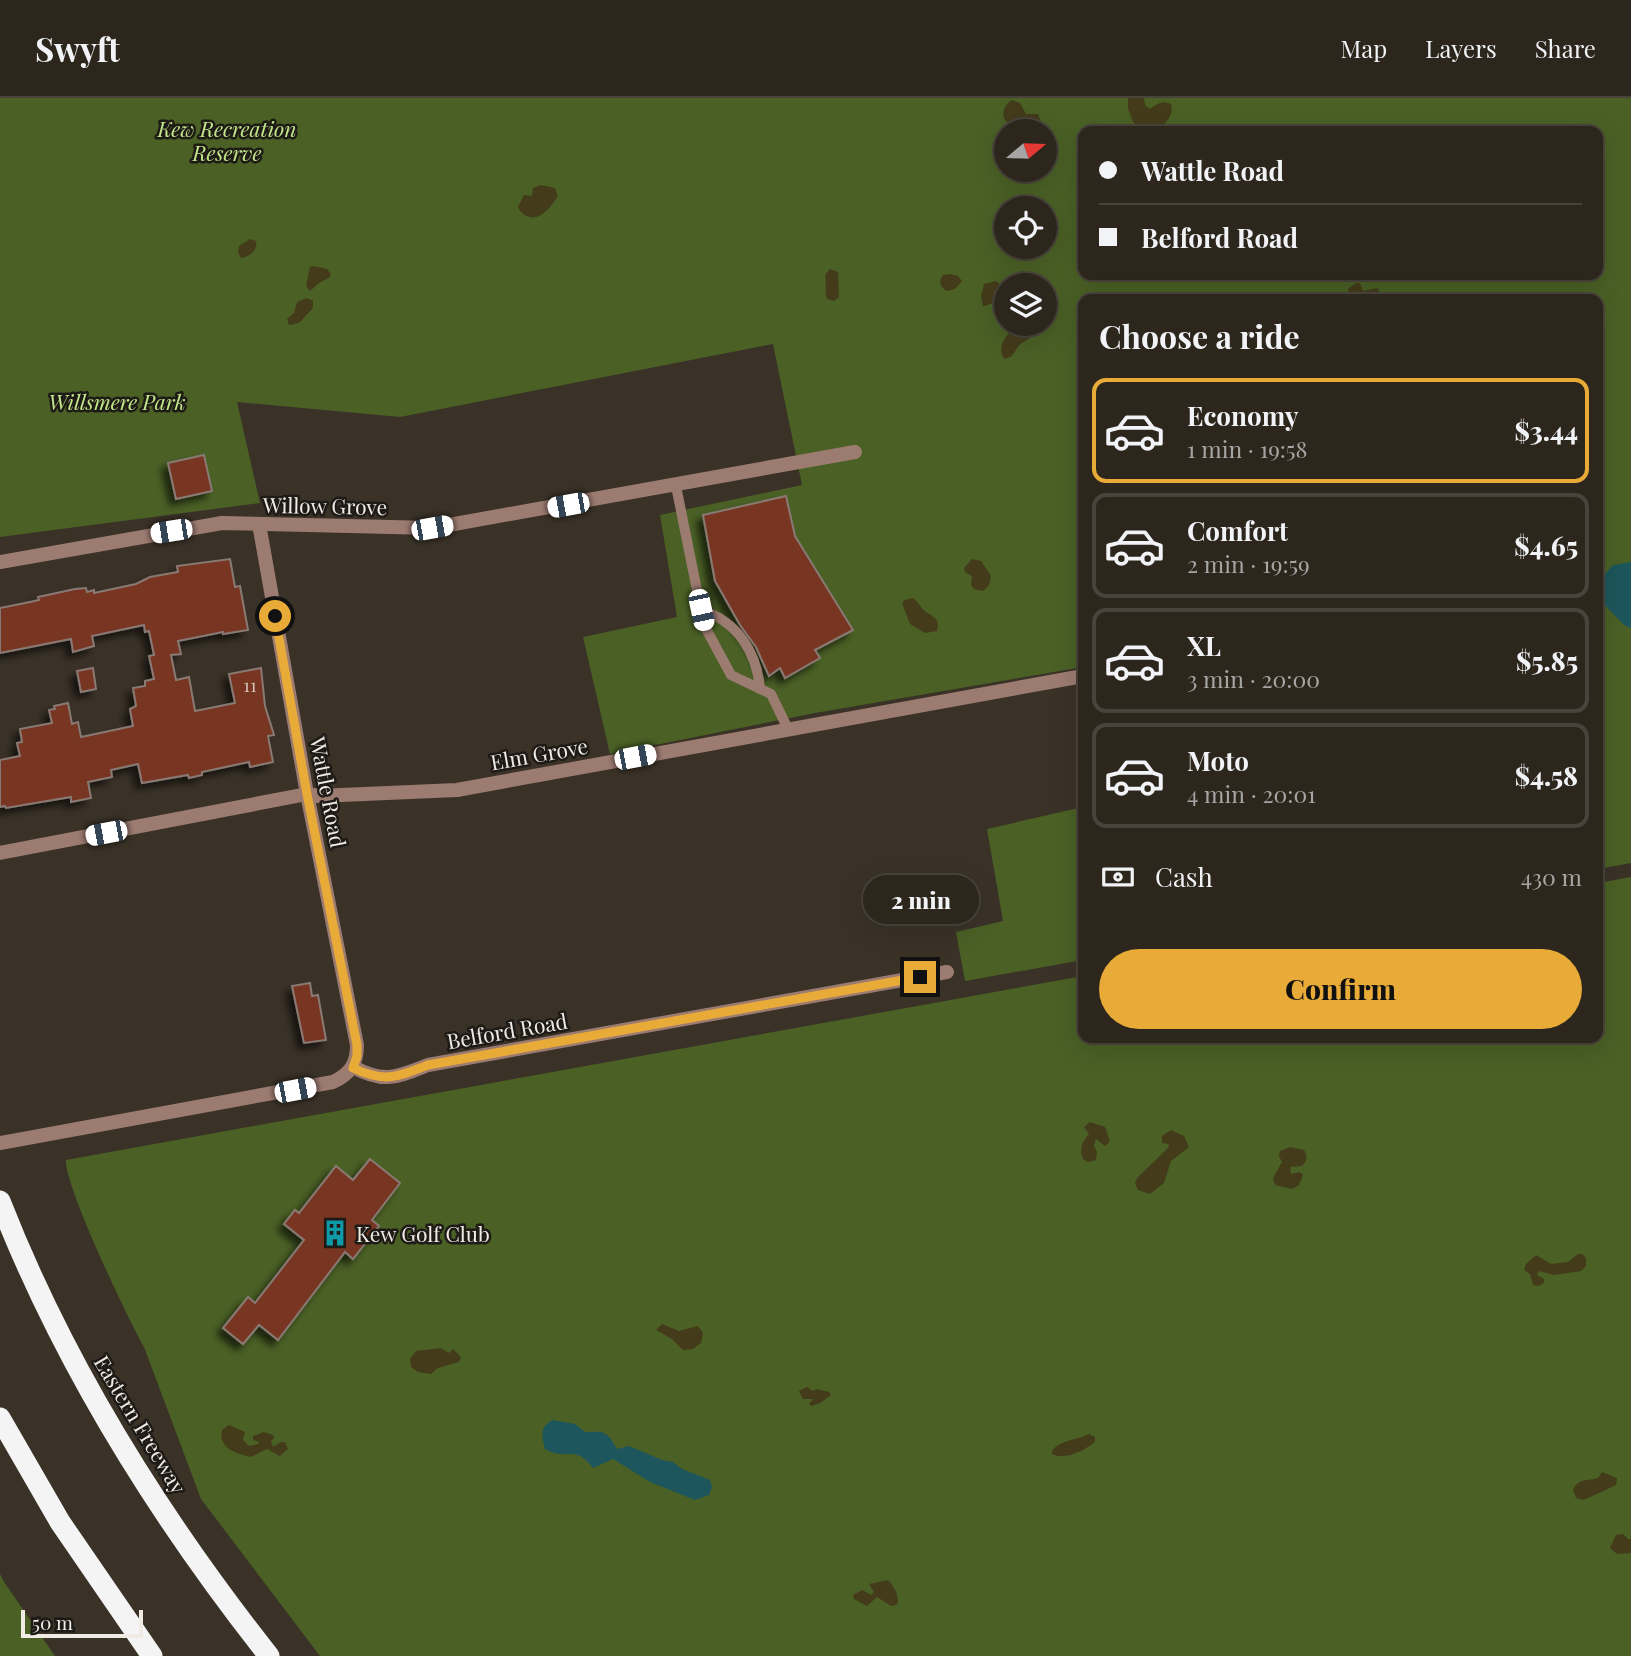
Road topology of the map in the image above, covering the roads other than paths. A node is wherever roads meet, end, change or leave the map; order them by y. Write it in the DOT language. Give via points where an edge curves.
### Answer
graph roads {
  1 [pos="855,452"];
  2 [pos="677,486"];
  3 [pos="259,524"];
  4 [pos="0,562"];
  5 [pos="701,610"];
  6 [pos="1078,677"];
  7 [pos="760,689"];
  8 [pos="788,729"];
  9 [pos="307,794"];
  10 [pos="0,853"];
  11 [pos="947,972"];
  12 [pos="353,1068"];
  13 [pos="0,1143"];
  14 [pos="0,1200"];
  15 [pos="0,1418"];
  16 [pos="152,1656"];
  17 [pos="270,1656"];
  1 -- 2 [label="street, Willow Grove"];
  2 -- 3 [label="street, Willow Grove" via="432,528"];
  2 -- 5 [label="lane"];
  3 -- 4 [label="street, Willow Grove" via="222,523"];
  3 -- 9 [label="street, Wattle Road"];
  5 -- 7 [label="lane" via="704,625 731,675"];
  5 -- 7 [label="lane" via="719,615 736,628 759,669"];
  6 -- 8 [label="street, Elm Grove"];
  7 -- 8 [label="lane" via="771,694"];
  8 -- 9 [label="street, Elm Grove" via="457,790"];
  9 -- 10 [label="street, Elm Grove"];
  9 -- 12 [label="street, Wattle Road" via="357,1045"];
  11 -- 12 [label="street, Belford Road" via="428,1065 387,1079"];
  12 -- 13 [label="street" via="333,1082"];
  14 -- 17 [label="highway, Eastern Freeway" via="48,1310 141,1476 194,1556"];
  15 -- 16 [label="highway" via="60,1522"];
}
